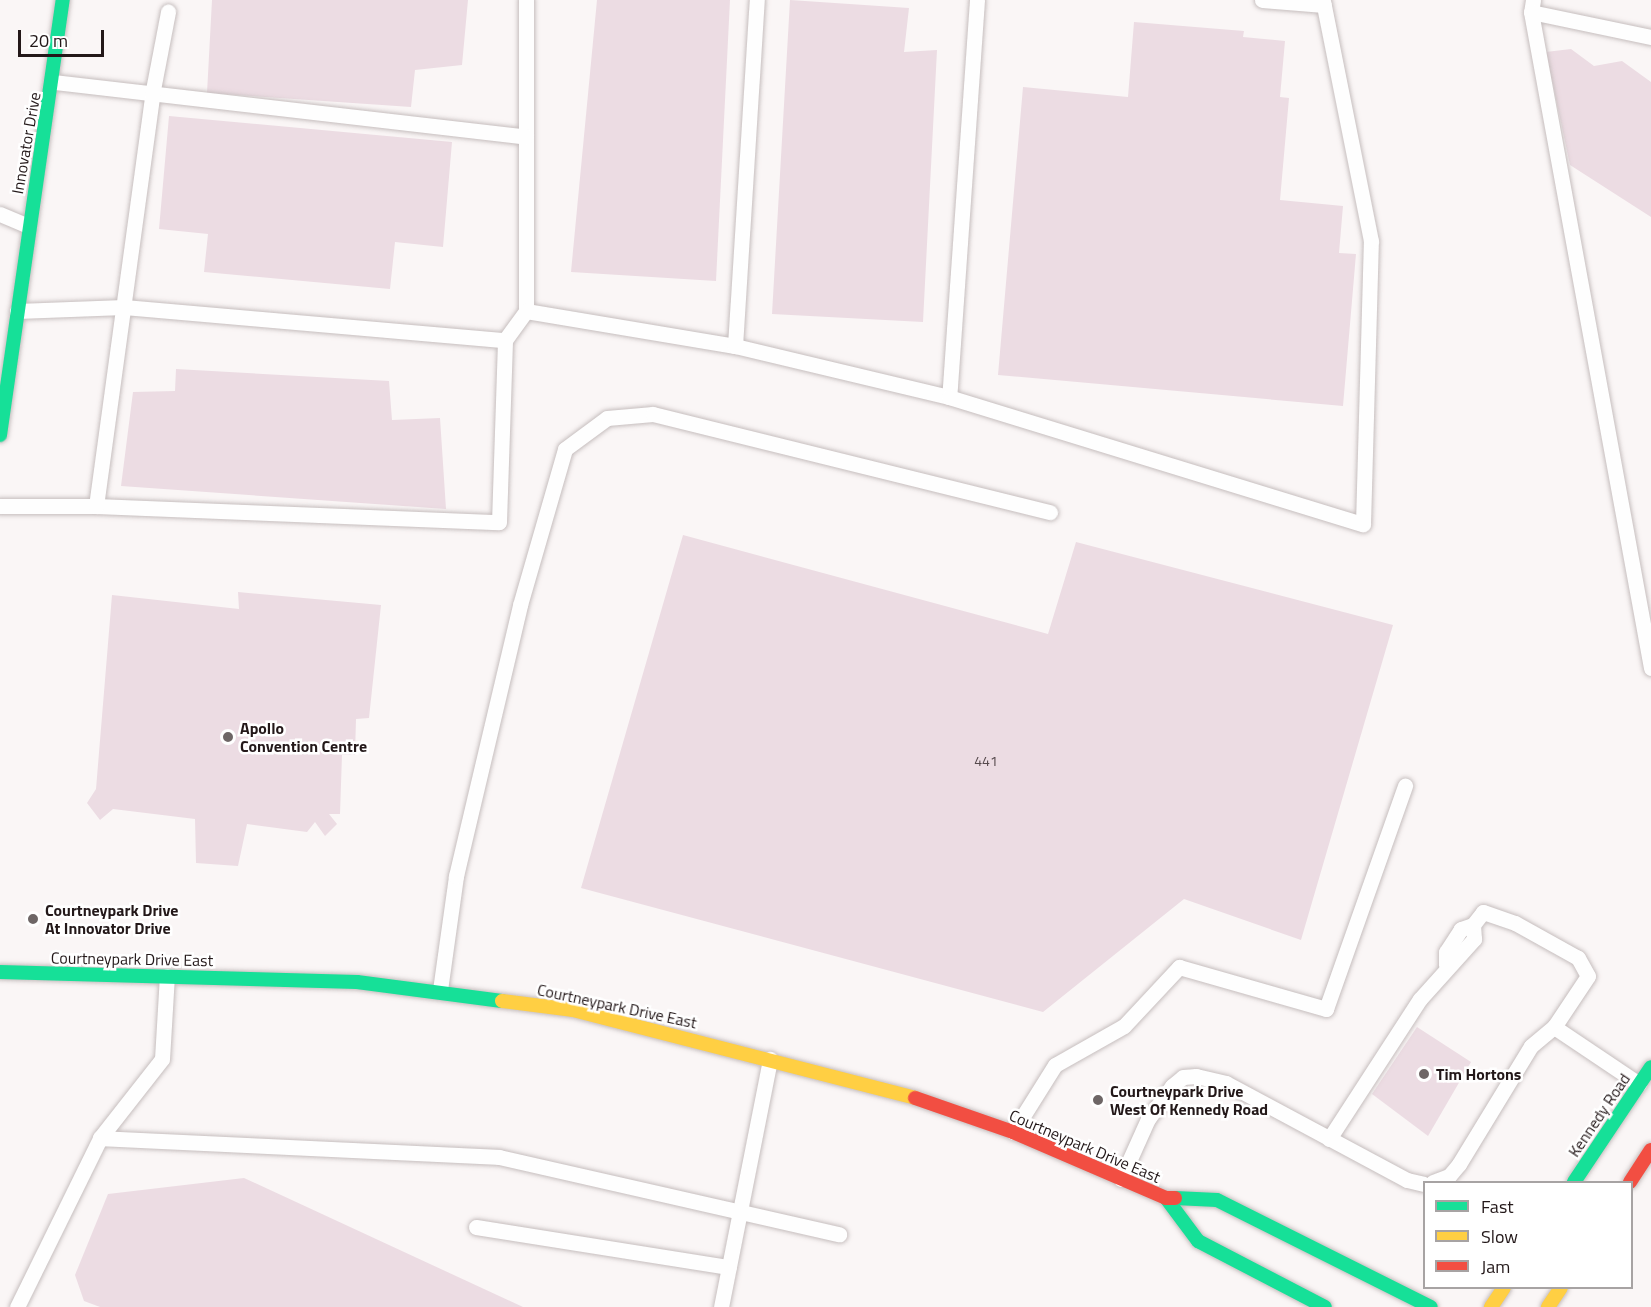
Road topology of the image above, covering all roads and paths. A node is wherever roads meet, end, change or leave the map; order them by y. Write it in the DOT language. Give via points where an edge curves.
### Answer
graph roads {
  1 [pos="63,0"];
  2 [pos="526,0"];
  3 [pos="757,0"];
  4 [pos="977,0"];
  5 [pos="1262,0"];
  6 [pos="1323,2"];
  7 [pos="1532,6"];
  8 [pos="168,12"];
  9 [pos="1651,38"];
  10 [pos="54,82"];
  11 [pos="152,95"];
  12 [pos="526,137"];
  13 [pos="0,214"];
  14 [pos="28,226"];
  15 [pos="124,307"];
  16 [pos="17,310"];
  17 [pos="526,311"];
  18 [pos="505,340"];
  19 [pos="735,346"];
  20 [pos="949,397"];
  21 [pos="0,435"];
  22 [pos="0,506"];
  23 [pos="96,506"];
  24 [pos="1050,512"];
  25 [pos="1651,668"];
  26 [pos="1405,786"];
  27 [pos="0,972"];
  28 [pos="167,976"];
  29 [pos="440,990"];
  30 [pos="1554,1028"];
  31 [pos="771,1059"];
  32 [pos="1651,1067"];
  33 [pos="1639,1084"];
  34 [pos="1013,1132"];
  35 [pos="100,1138"];
  36 [pos="1329,1139"];
  37 [pos="1651,1150"];
  38 [pos="1121,1179"];
  39 [pos="1436,1181"];
  40 [pos="1575,1181"];
  41 [pos="1631,1181"];
  42 [pos="1423,1184"];
  43 [pos="1166,1198"];
  44 [pos="740,1211"];
  45 [pos="476,1227"];
  46 [pos="839,1234"];
  47 [pos="729,1267"];
  48 [pos="1503,1289"];
  49 [pos="1560,1289"];
  50 [pos="17,1307"];
  51 [pos="721,1307"];
  52 [pos="1325,1307"];
  53 [pos="1431,1307"];
  54 [pos="1491,1307"];
  55 [pos="1548,1307"];
  1 -- 10 [label="main road, Innovator Drive"];
  2 -- 12 [label="lane"];
  3 -- 19 [label="lane"];
  4 -- 20 [label="lane"];
  5 -- 6 [label="lane"];
  6 -- 20 [label="lane" via="1371,241 1363,524"];
  7 -- 9 [label="lane"];
  7 -- 25 [label="lane"];
  8 -- 11 [label="lane"];
  10 -- 11 [label="lane"];
  10 -- 14 [label="main road, Innovator Drive"];
  11 -- 12 [label="lane"];
  11 -- 15 [label="lane"];
  12 -- 17 [label="lane"];
  13 -- 14 [label="lane"];
  14 -- 16 [label="main road, Innovator Drive"];
  15 -- 16 [label="lane"];
  15 -- 18 [label="lane"];
  15 -- 23 [label="lane"];
  16 -- 21 [label="main road, Innovator Drive"];
  17 -- 18 [label="lane"];
  17 -- 19 [label="lane"];
  18 -- 23 [label="lane" via="499,522"];
  19 -- 20 [label="lane"];
  22 -- 23 [label="lane"];
  24 -- 29 [label="lane" via="654,414 607,418 565,449 520,605 456,876"];
  26 -- 34 [label="lane" via="1326,1009 1179,967 1124,1026 1055,1065"];
  27 -- 28 [label="main road, Courtneypark Drive East"];
  28 -- 29 [label="main road, Courtneypark Drive East" via="357,982"];
  28 -- 35 [label="lane" via="162,1059"];
  29 -- 31 [label="main road, Courtneypark Drive East" via="573,1010"];
  30 -- 33 [label="lane"];
  30 -- 36 [label="lane" via="1588,976 1578,958 1515,923 1483,912 1473,925 1461,929 1446,952 1446,965"];
  30 -- 39 [label="lane" via="1531,1046 1459,1164 1449,1176"];
  31 -- 34 [label="main road, Courtneypark Drive East" via="888,1089"];
  31 -- 44 [label="lane"];
  32 -- 33 [label="main road, Kennedy Road"];
  33 -- 40 [label="main road, Kennedy Road"];
  34 -- 38 [label="main road, Courtneypark Drive East"];
  35 -- 44 [label="lane" via="499,1157"];
  35 -- 50 [label="lane"];
  36 -- 38 [label="lane" via="1226,1083 1208,1077 1184,1077 1172,1086 1148,1119"];
  36 -- 42 [label="lane" via="1407,1180"];
  37 -- 41 [label="main road"];
  38 -- 43 [label="main road, Courtneypark Drive East"];
  43 -- 52 [label="main road, Courtneypark Drive East" via="1198,1241"];
  43 -- 53 [label="main road, Courtneypark Drive East" via="1217,1200"];
  44 -- 46 [label="lane"];
  44 -- 47 [label="lane"];
  45 -- 47 [label="lane"];
  47 -- 51 [label="lane"];
  48 -- 54 [label="main road"];
  49 -- 55 [label="main road"];
}
